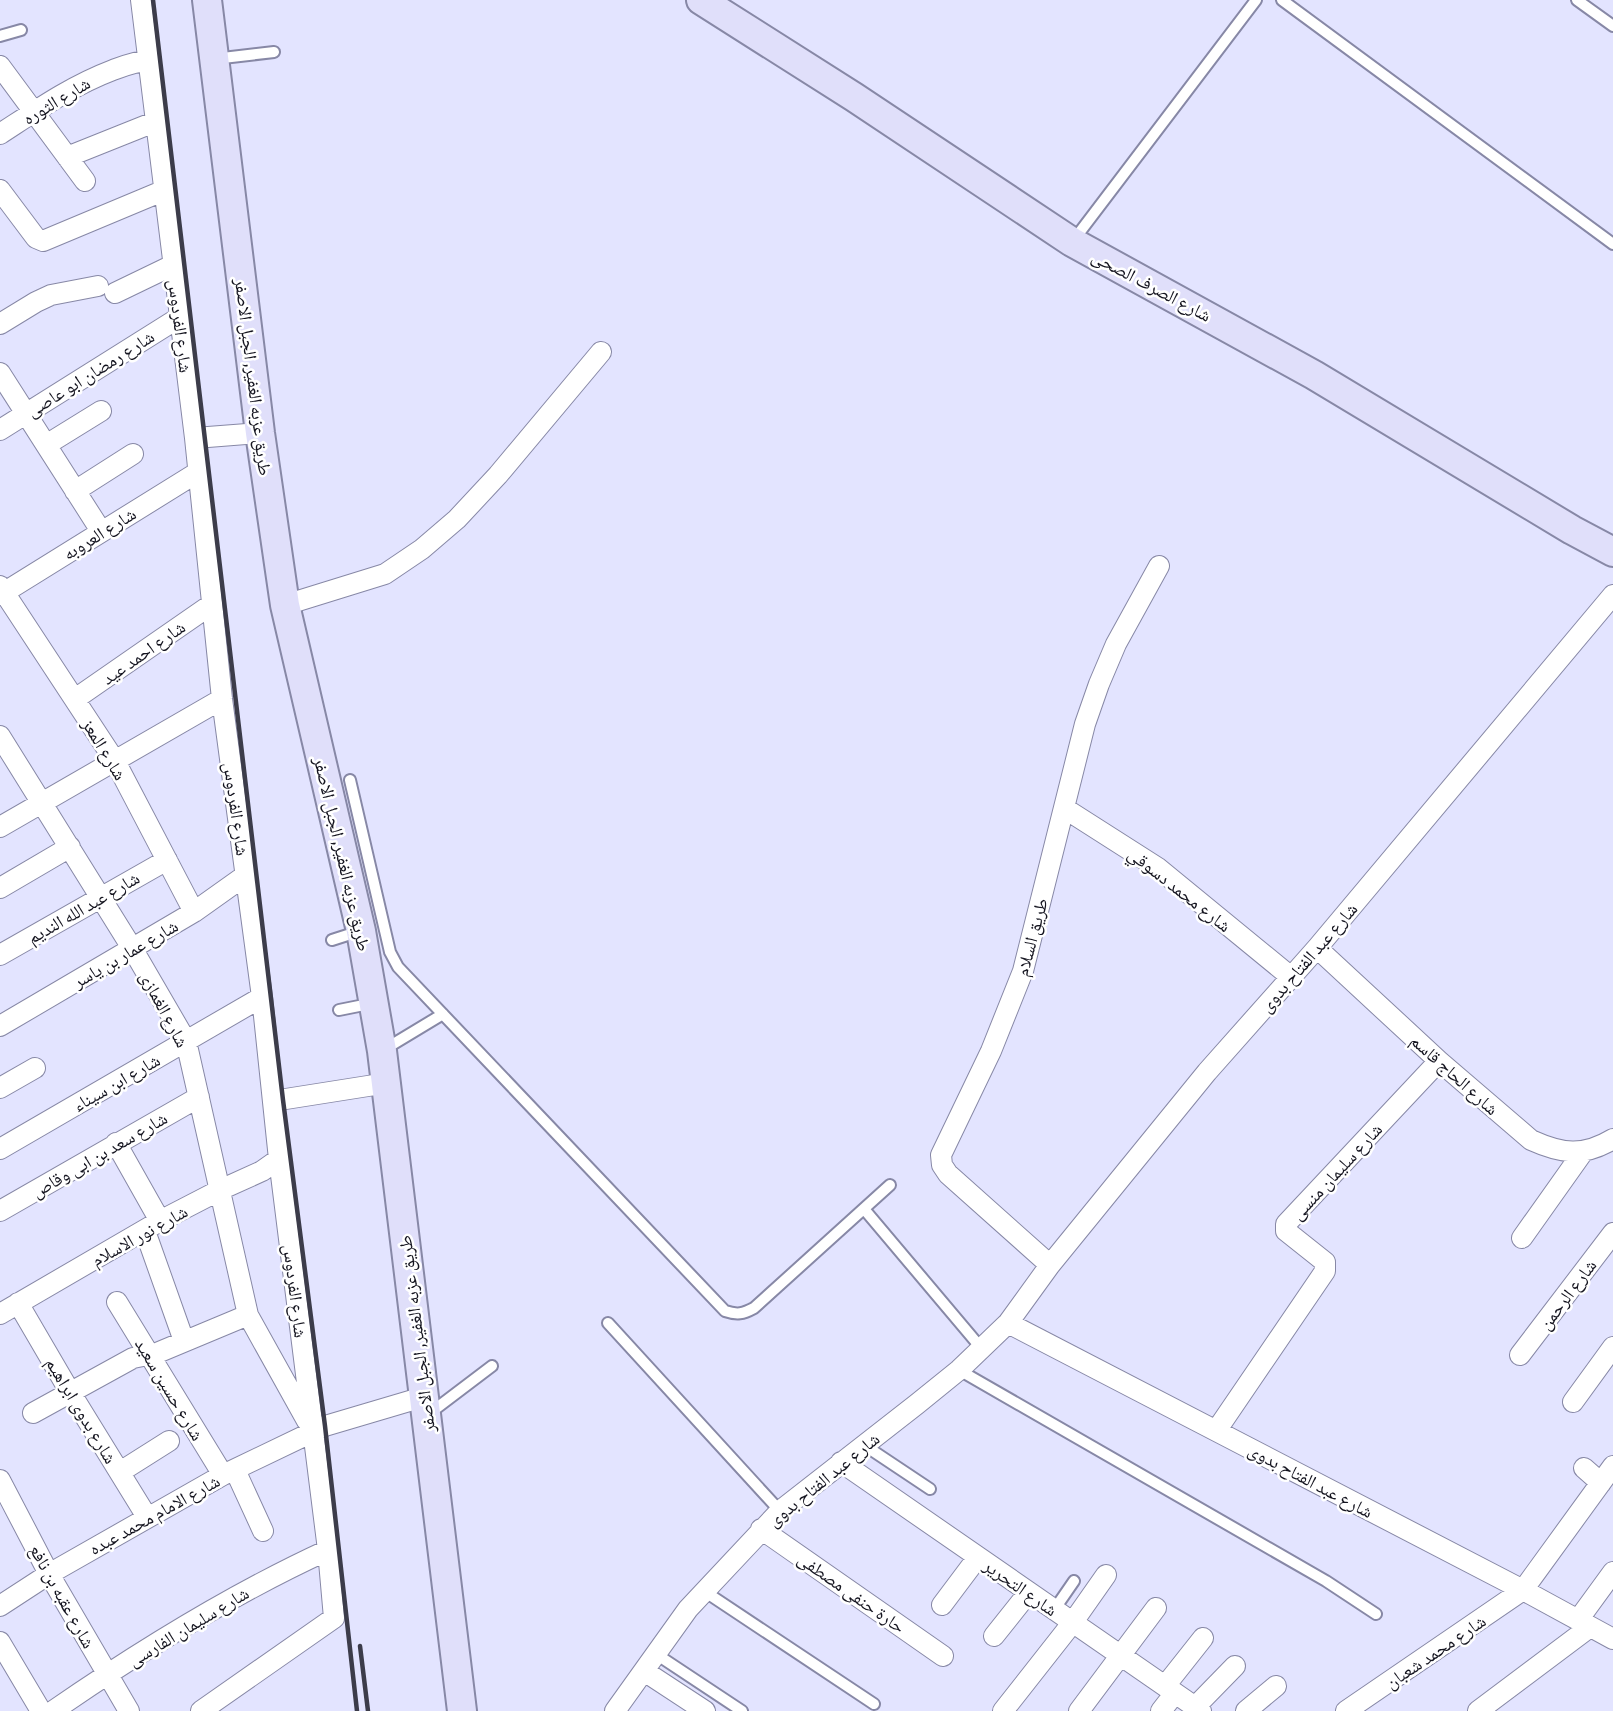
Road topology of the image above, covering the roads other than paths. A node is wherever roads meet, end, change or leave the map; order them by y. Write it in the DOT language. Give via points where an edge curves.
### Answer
graph roads {
  1 [pos="141,0"];
  2 [pos="207,0"];
  3 [pos="702,0"];
  4 [pos="1256,0"];
  5 [pos="1282,0"];
  6 [pos="1577,0"];
  7 [pos="1613,26"];
  8 [pos="21,30"];
  9 [pos="0,36"];
  10 [pos="274,52"];
  11 [pos="214,60"];
  12 [pos="148,61"];
  13 [pos="0,66"];
  14 [pos="34,112"];
  15 [pos="157,121"];
  16 [pos="0,134"];
  17 [pos="67,157"];
  18 [pos="86,181"];
  19 [pos="0,190"];
  20 [pos="165,190"];
  21 [pos="1072,242"];
  22 [pos="1613,244"];
  23 [pos="173,265"];
  24 [pos="180,317"];
  25 [pos="0,324"];
  26 [pos="601,352"];
  27 [pos="0,373"];
  28 [pos="101,411"];
  29 [pos="25,412"];
  30 [pos="0,430"];
  31 [pos="260,432"];
  32 [pos="195,438"];
  33 [pos="46,445"];
  34 [pos="133,454"];
  35 [pos="198,472"];
  36 [pos="75,491"];
  37 [pos="101,531"];
  38 [pos="1613,552"];
  39 [pos="1159,566"];
  40 [pos="1,591"];
  41 [pos="1613,595"];
  42 [pos="212,604"];
  43 [pos="285,605"];
  44 [pos="75,699"];
  45 [pos="222,699"];
  46 [pos="0,736"];
  47 [pos="115,761"];
  48 [pos="350,780"];
  49 [pos="42,802"];
  50 [pos="1064,808"];
  51 [pos="0,827"];
  52 [pos="70,847"];
  53 [pos="167,860"];
  54 [pos="246,875"];
  55 [pos="0,888"];
  56 [pos="101,897"];
  57 [pos="194,912"];
  58 [pos="361,931"];
  59 [pos="332,940"];
  60 [pos="132,948"];
  61 [pos="1317,948"];
  62 [pos="0,955"];
  63 [pos="1291,978"];
  64 [pos="262,997"];
  65 [pos="374,1003"];
  66 [pos="339,1010"];
  67 [pos="443,1014"];
  68 [pos="0,1026"];
  69 [pos="186,1041"];
  70 [pos="382,1051"];
  71 [pos="1439,1061"];
  72 [pos="35,1068"];
  73 [pos="387,1083"];
  74 [pos="0,1088"];
  75 [pos="199,1097"];
  76 [pos="273,1101"];
  77 [pos="116,1143"];
  78 [pos="1602,1146"];
  79 [pos="0,1149"];
  80 [pos="279,1159"];
  81 [pos="890,1185"];
  82 [pos="220,1190"];
  83 [pos="864,1209"];
  84 [pos="0,1211"];
  85 [pos="152,1226"];
  86 [pos="1613,1233"];
  87 [pos="1522,1238"];
  88 [pos="1050,1265"];
  89 [pos="117,1302"];
  90 [pos="18,1303"];
  91 [pos="0,1314"];
  92 [pos="248,1315"];
  93 [pos="608,1323"];
  94 [pos="1008,1323"];
  95 [pos="184,1341"];
  96 [pos="1613,1347"];
  97 [pos="982,1349"];
  98 [pos="1520,1355"];
  99 [pos="150,1356"];
  100 [pos="492,1366"];
  101 [pos="959,1370"];
  102 [pos="69,1392"];
  103 [pos="1573,1402"];
  104 [pos="424,1407"];
  105 [pos="33,1413"];
  106 [pos="313,1431"];
  107 [pos="1216,1431"];
  108 [pos="169,1441"];
  109 [pos="864,1445"];
  110 [pos="841,1462"];
  111 [pos="1613,1466"];
  112 [pos="1584,1468"];
  113 [pos="120,1472"];
  114 [pos="229,1473"];
  115 [pos="0,1480"];
  116 [pos="1601,1483"];
  117 [pos="930,1489"];
  118 [pos="780,1511"];
  119 [pos="147,1516"];
  120 [pos="762,1529"];
  121 [pos="263,1531"];
  122 [pos="328,1550"];
  123 [pos="978,1557"];
  124 [pos="1613,1572"];
  125 [pos="49,1574"];
  126 [pos="1106,1575"];
  127 [pos="1074,1581"];
  128 [pos="1523,1590"];
  129 [pos="704,1591"];
  130 [pos="1029,1592"];
  131 [pos="942,1605"];
  132 [pos="0,1606"];
  133 [pos="1156,1608"];
  134 [pos="1054,1610"];
  135 [pos="1376,1614"];
  136 [pos="1072,1622"];
  137 [pos="1584,1623"];
  138 [pos="994,1636"];
  139 [pos="1203,1638"];
  140 [pos="1613,1639"];
  141 [pos="0,1642"];
  142 [pos="656,1654"];
  143 [pos="943,1656"];
  144 [pos="1122,1656"];
  145 [pos="1235,1666"];
  146 [pos="644,1671"];
  147 [pos="107,1674"];
  148 [pos="1276,1686"];
  149 [pos="1170,1690"];
  150 [pos="874,1704"];
  151 [pos="1198,1709"];
  152 [pos="41,1711"];
  153 [pos="53,1711"];
  154 [pos="129,1711"];
  155 [pos="201,1711"];
  156 [pos="462,1711"];
  157 [pos="615,1711"];
  158 [pos="705,1711"];
  159 [pos="742,1711"];
  160 [pos="1003,1711"];
  161 [pos="1079,1711"];
  162 [pos="1161,1711"];
  163 [pos="1246,1711"];
  164 [pos="1346,1711"];
  165 [pos="1478,1711"];
  1 -- 12 [label="street, شارع الفردوس"];
  2 -- 11 [label="street, طريق عزبه الغفير, الجبل الاصفر"];
  3 -- 21 [label="street, شارع الصرف الصحى"];
  4 -- 21 [label="lane"];
  5 -- 22 [label="lane"];
  6 -- 7 [label="lane"];
  8 -- 9 [label="lane"];
  10 -- 11 [label="lane"];
  11 -- 31 [label="street, طريق عزبه الغفير, الجبل الاصفر"];
  12 -- 14 [label="street, شارع الثوره" via="66,90"];
  12 -- 15 [label="street, شارع الفردوس"];
  13 -- 14 [label="street"];
  14 -- 16 [label="street, شارع الثوره"];
  14 -- 17 [label="street"];
  15 -- 17 [label="street"];
  15 -- 20 [label="street, شارع الفردوس"];
  17 -- 18 [label="street"];
  19 -- 20 [label="street" via="36,238 43,241"];
  20 -- 23 [label="street, شارع الفردوس"];
  21 -- 38 [label="street, شارع الصرف الصحى" via="1314,375"];
  23 -- 24 [label="street, شارع الفردوس"];
  23 -- 25 [label="street" via="107,290 51,295"];
  24 -- 29 [label="street, شارع رمضان ابو عاصى"];
  24 -- 32 [label="street, شارع الفردوس"];
  26 -- 43 [label="street" via="498,475 422,549 385,574"];
  27 -- 29 [label="street"];
  28 -- 33 [label="street"];
  29 -- 30 [label="street, شارع رمضان ابو عاصى"];
  29 -- 33 [label="street"];
  31 -- 32 [label="street"];
  31 -- 43 [label="street, طريق عزبه الغفير, الجبل الاصفر"];
  32 -- 35 [label="street, شارع الفردوس"];
  33 -- 36 [label="street"];
  34 -- 36 [label="street"];
  35 -- 37 [label="street, شارع العروبه"];
  35 -- 42 [label="street, شارع الفردوس"];
  36 -- 37 [label="street"];
  37 -- 40 [label="street, شارع العروبه"];
  39 -- 50 [label="street, طريق السلام" via="1099,684"];
  40 -- 44 [label="street, شارع المعز"];
  41 -- 61 [label="street, شارع عبد الفتاح بدوى"];
  42 -- 44 [label="street, شارع احمد عيد"];
  42 -- 45 [label="street, شارع الفردوس"];
  43 -- 58 [label="street, طريق عزبه الغفير, الجبل الاصفر"];
  44 -- 47 [label="street, شارع المعز"];
  45 -- 47 [label="street"];
  45 -- 54 [label="street, شارع الفردوس"];
  46 -- 49 [label="street, شارع الغمازى"];
  47 -- 49 [label="street"];
  47 -- 53 [label="street, شارع المعز"];
  48 -- 67 [label="lane" via="393,960"];
  49 -- 51 [label="street"];
  49 -- 52 [label="street, شارع الغمازى"];
  50 -- 63 [label="street, شارع محمد دسوقي" via="1165,874"];
  50 -- 88 [label="street, طريق السلام" via="1023,971 991,1051 941,1155 948,1174"];
  52 -- 55 [label="street"];
  52 -- 56 [label="street, شارع الغمازى"];
  53 -- 56 [label="street, شارع عبد الله النديم"];
  53 -- 57 [label="street, شارع المعز"];
  54 -- 57 [label="street, شارع عمار بن ياسر"];
  54 -- 64 [label="street, شارع الفردوس"];
  56 -- 60 [label="street, شارع الغمازى"];
  56 -- 62 [label="street, شارع عبد الله النديم"];
  57 -- 60 [label="street, شارع عمار بن ياسر"];
  58 -- 59 [label="lane"];
  58 -- 65 [label="street, طريق عزبه الغفير, الجبل الاصفر"];
  60 -- 68 [label="street, شارع عمار بن ياسر"];
  60 -- 69 [label="street, شارع الغمازى"];
  61 -- 63 [label="street, شارع عبد الفتاح بدوى"];
  61 -- 71 [label="street, شارع الحاج قاسم"];
  63 -- 88 [label="street, شارع عبد الفتاح بدوى" via="1207,1072"];
  64 -- 69 [label="street, شارع ابن سيناء"];
  64 -- 76 [label="street, شارع الفردوس"];
  65 -- 66 [label="lane"];
  65 -- 70 [label="street, طريق عزبه الغفير, الجبل الاصفر"];
  67 -- 70 [label="lane"];
  67 -- 83 [label="lane" via="725,1311 735,1315 754,1308"];
  69 -- 75 [label="street, شارع الغمازى"];
  69 -- 79 [label="street, شارع ابن سيناء"];
  70 -- 73 [label="street, طريق عزبه الغفير, الجبل الاصفر"];
  71 -- 78 [label="street, شارع الحاج قاسم" via="1531,1140 1565,1152"];
  71 -- 107 [label="street, شارع سليمان منسى" via="1286,1224 1286,1231 1325,1262 1326,1271"];
  72 -- 74 [label="street"];
  73 -- 76 [label="street"];
  73 -- 104 [label="street, طريق عزبه الغفير, الجبل الاصفر"];
  75 -- 77 [label="street, شارع سعد بن ابى وقاص"];
  75 -- 82 [label="street, شارع الغمازى"];
  76 -- 80 [label="street, شارع الفردوس"];
  77 -- 84 [label="street, شارع سعد بن ابى وقاص"];
  77 -- 85 [label="street"];
  78 -- 87 [label="street"];
  80 -- 82 [label="street, شارع نور الاسلام"];
  80 -- 106 [label="street, شارع الفردوس"];
  81 -- 83 [label="lane"];
  82 -- 85 [label="street, شارع نور الاسلام"];
  82 -- 92 [label="street, شارع الغمازى"];
  83 -- 97 [label="lane"];
  85 -- 90 [label="street, شارع نور الاسلام"];
  85 -- 95 [label="street"];
  86 -- 98 [label="street, شارع الرحمن"];
  88 -- 94 [label="street, شارع عبد الفتاح بدوى"];
  89 -- 99 [label="street, شارع حسين سعيد"];
  90 -- 91 [label="street, شارع نور الاسلام"];
  90 -- 102 [label="street, شارع بدوى ابراهيم"];
  92 -- 95 [label="street"];
  92 -- 106 [label="street, شارع الغمازى"];
  93 -- 118 [label="lane"];
  94 -- 97 [label="street, شارع عبد الفتاح بدوى"];
  94 -- 107 [label="street, شارع عبد الفتاح بدوى"];
  95 -- 99 [label="street"];
  96 -- 103 [label="street"];
  97 -- 101 [label="street, شارع عبد الفتاح بدوى"];
  99 -- 102 [label="street" via="133,1358"];
  99 -- 114 [label="street, شارع حسين سعيد"];
  100 -- 104 [label="lane"];
  101 -- 109 [label="street, شارع عبد الفتاح بدوى"];
  101 -- 135 [label="lane" via="1326,1581"];
  102 -- 105 [label="street"];
  102 -- 113 [label="street, شارع بدوى ابراهيم"];
  104 -- 106 [label="street, شارع الامام محمد عبده"];
  104 -- 156 [label="street, طريق عزبه الغفير, الجبل الاصفر"];
  106 -- 114 [label="street, شارع الامام محمد عبده"];
  106 -- 122 [label="street, شارع الفردوس"];
  107 -- 128 [label="street, شارع عبد الفتاح بدوى"];
  108 -- 113 [label="street"];
  109 -- 110 [label="street, شارع عبد الفتاح بدوى"];
  109 -- 117 [label="lane"];
  110 -- 118 [label="street, شارع عبد الفتاح بدوى"];
  110 -- 123 [label="street, شارع التحرير"];
  111 -- 116 [label="street, شارع محمد شعبان"];
  112 -- 116 [label="street"];
  113 -- 119 [label="street, شارع بدوى ابراهيم"];
  114 -- 119 [label="street, شارع الامام محمد عبده"];
  114 -- 121 [label="street, شارع حسين سعيد"];
  115 -- 125 [label="street, شارع عقبه بن نافع"];
  116 -- 128 [label="street, شارع محمد شعبان"];
  118 -- 120 [label="street, شارع عبد الفتاح بدوى"];
  119 -- 125 [label="street, شارع الامام محمد عبده"];
  120 -- 129 [label="street, شارع عبد الفتاح بدوى"];
  120 -- 143 [label="street, حارة حنفى مصطفى"];
  122 -- 147 [label="street, شارع سليمان الفارسى" via="262,1582"];
  122 -- 155 [label="street, شارع الفردوس" via="334,1618"];
  123 -- 130 [label="street, شارع التحرير"];
  123 -- 131 [label="street"];
  124 -- 137 [label="street"];
  125 -- 132 [label="street, شارع الامام محمد عبده"];
  125 -- 147 [label="street, شارع عقبه بن نافع"];
  126 -- 136 [label="street"];
  127 -- 134 [label="lane"];
  128 -- 137 [label="street, شارع عبد الفتاح بدوى"];
  128 -- 164 [label="street, شارع محمد شعبان"];
  129 -- 142 [label="street, شارع عبد الفتاح بدوى"];
  129 -- 150 [label="lane"];
  130 -- 134 [label="street, شارع التحرير"];
  130 -- 138 [label="street"];
  133 -- 144 [label="street"];
  134 -- 136 [label="street, شارع التحرير"];
  136 -- 144 [label="street, شارع التحرير"];
  136 -- 160 [label="street"];
  137 -- 140 [label="street, شارع عبد الفتاح بدوى"];
  137 -- 165 [label="street"];
  139 -- 149 [label="street"];
  141 -- 152 [label="street"];
  142 -- 146 [label="street, شارع عبد الفتاح بدوى"];
  142 -- 159 [label="lane"];
  144 -- 149 [label="street, شارع التحرير"];
  144 -- 161 [label="street"];
  145 -- 151 [label="street"];
  146 -- 157 [label="street, شارع عبد الفتاح بدوى"];
  146 -- 158 [label="street"];
  147 -- 153 [label="street, شارع سليمان الفارسى"];
  147 -- 154 [label="street, شارع عقبه بن نافع"];
  148 -- 163 [label="street"];
  149 -- 151 [label="street, شارع التحرير"];
  149 -- 162 [label="street"];
}
